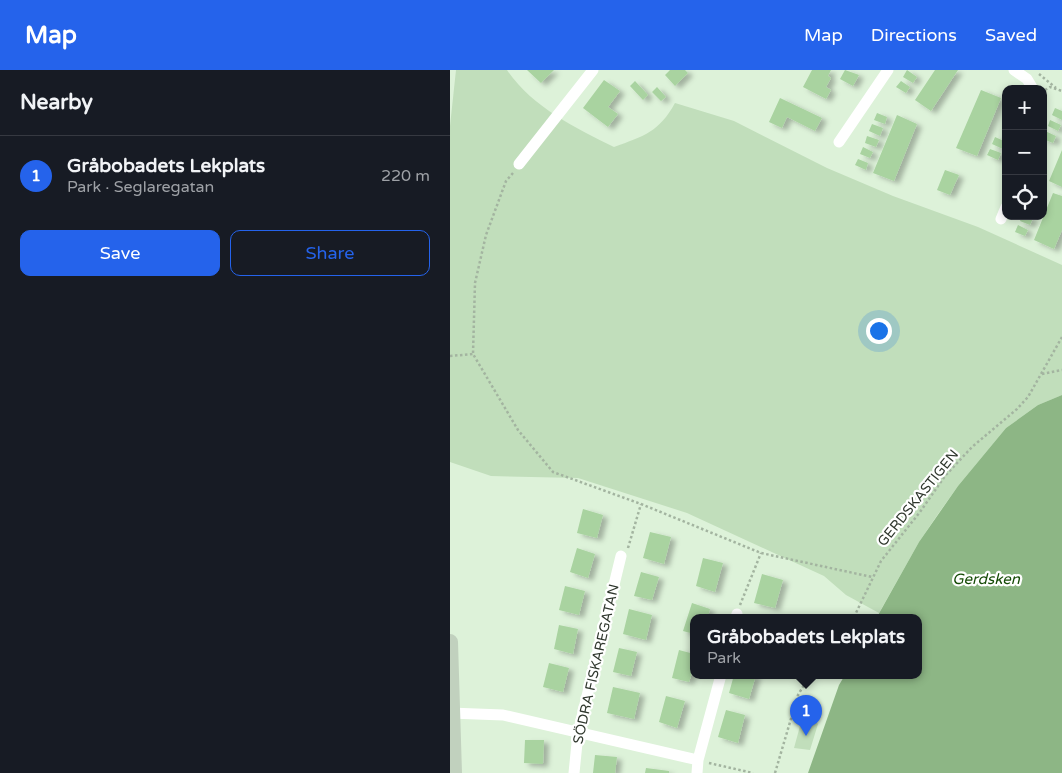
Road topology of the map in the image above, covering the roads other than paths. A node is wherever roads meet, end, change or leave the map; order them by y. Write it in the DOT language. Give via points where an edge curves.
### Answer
graph roads {
  1 [pos="593,70"];
  2 [pos="888,70"];
  3 [pos="1014,70"];
  4 [pos="1031,85"];
  5 [pos="839,142"];
  6 [pos="520,164"];
  7 [pos="621,556"];
  8 [pos="450,642"];
  9 [pos="720,679"];
  10 [pos="452,713"];
  11 [pos="578,733"];
  12 [pos="698,760"];
  13 [pos="454,773"];
  14 [pos="574,773"];
  15 [pos="697,773"];
  1 -- 6 [label="street"];
  2 -- 5 [label="street"];
  3 -- 4 [label="street" via="1028,79"];
  7 -- 11 [label="street, SÖDRA FISKAREGATAN"];
  8 -- 10 [label="main road"];
  9 -- 12 [label="street"];
  10 -- 11 [label="street" via="503,715"];
  10 -- 13 [label="main road"];
  11 -- 12 [label="street"];
  11 -- 14 [label="street, SÖDRA FISKAREGATAN"];
  12 -- 15 [label="street"];
}
